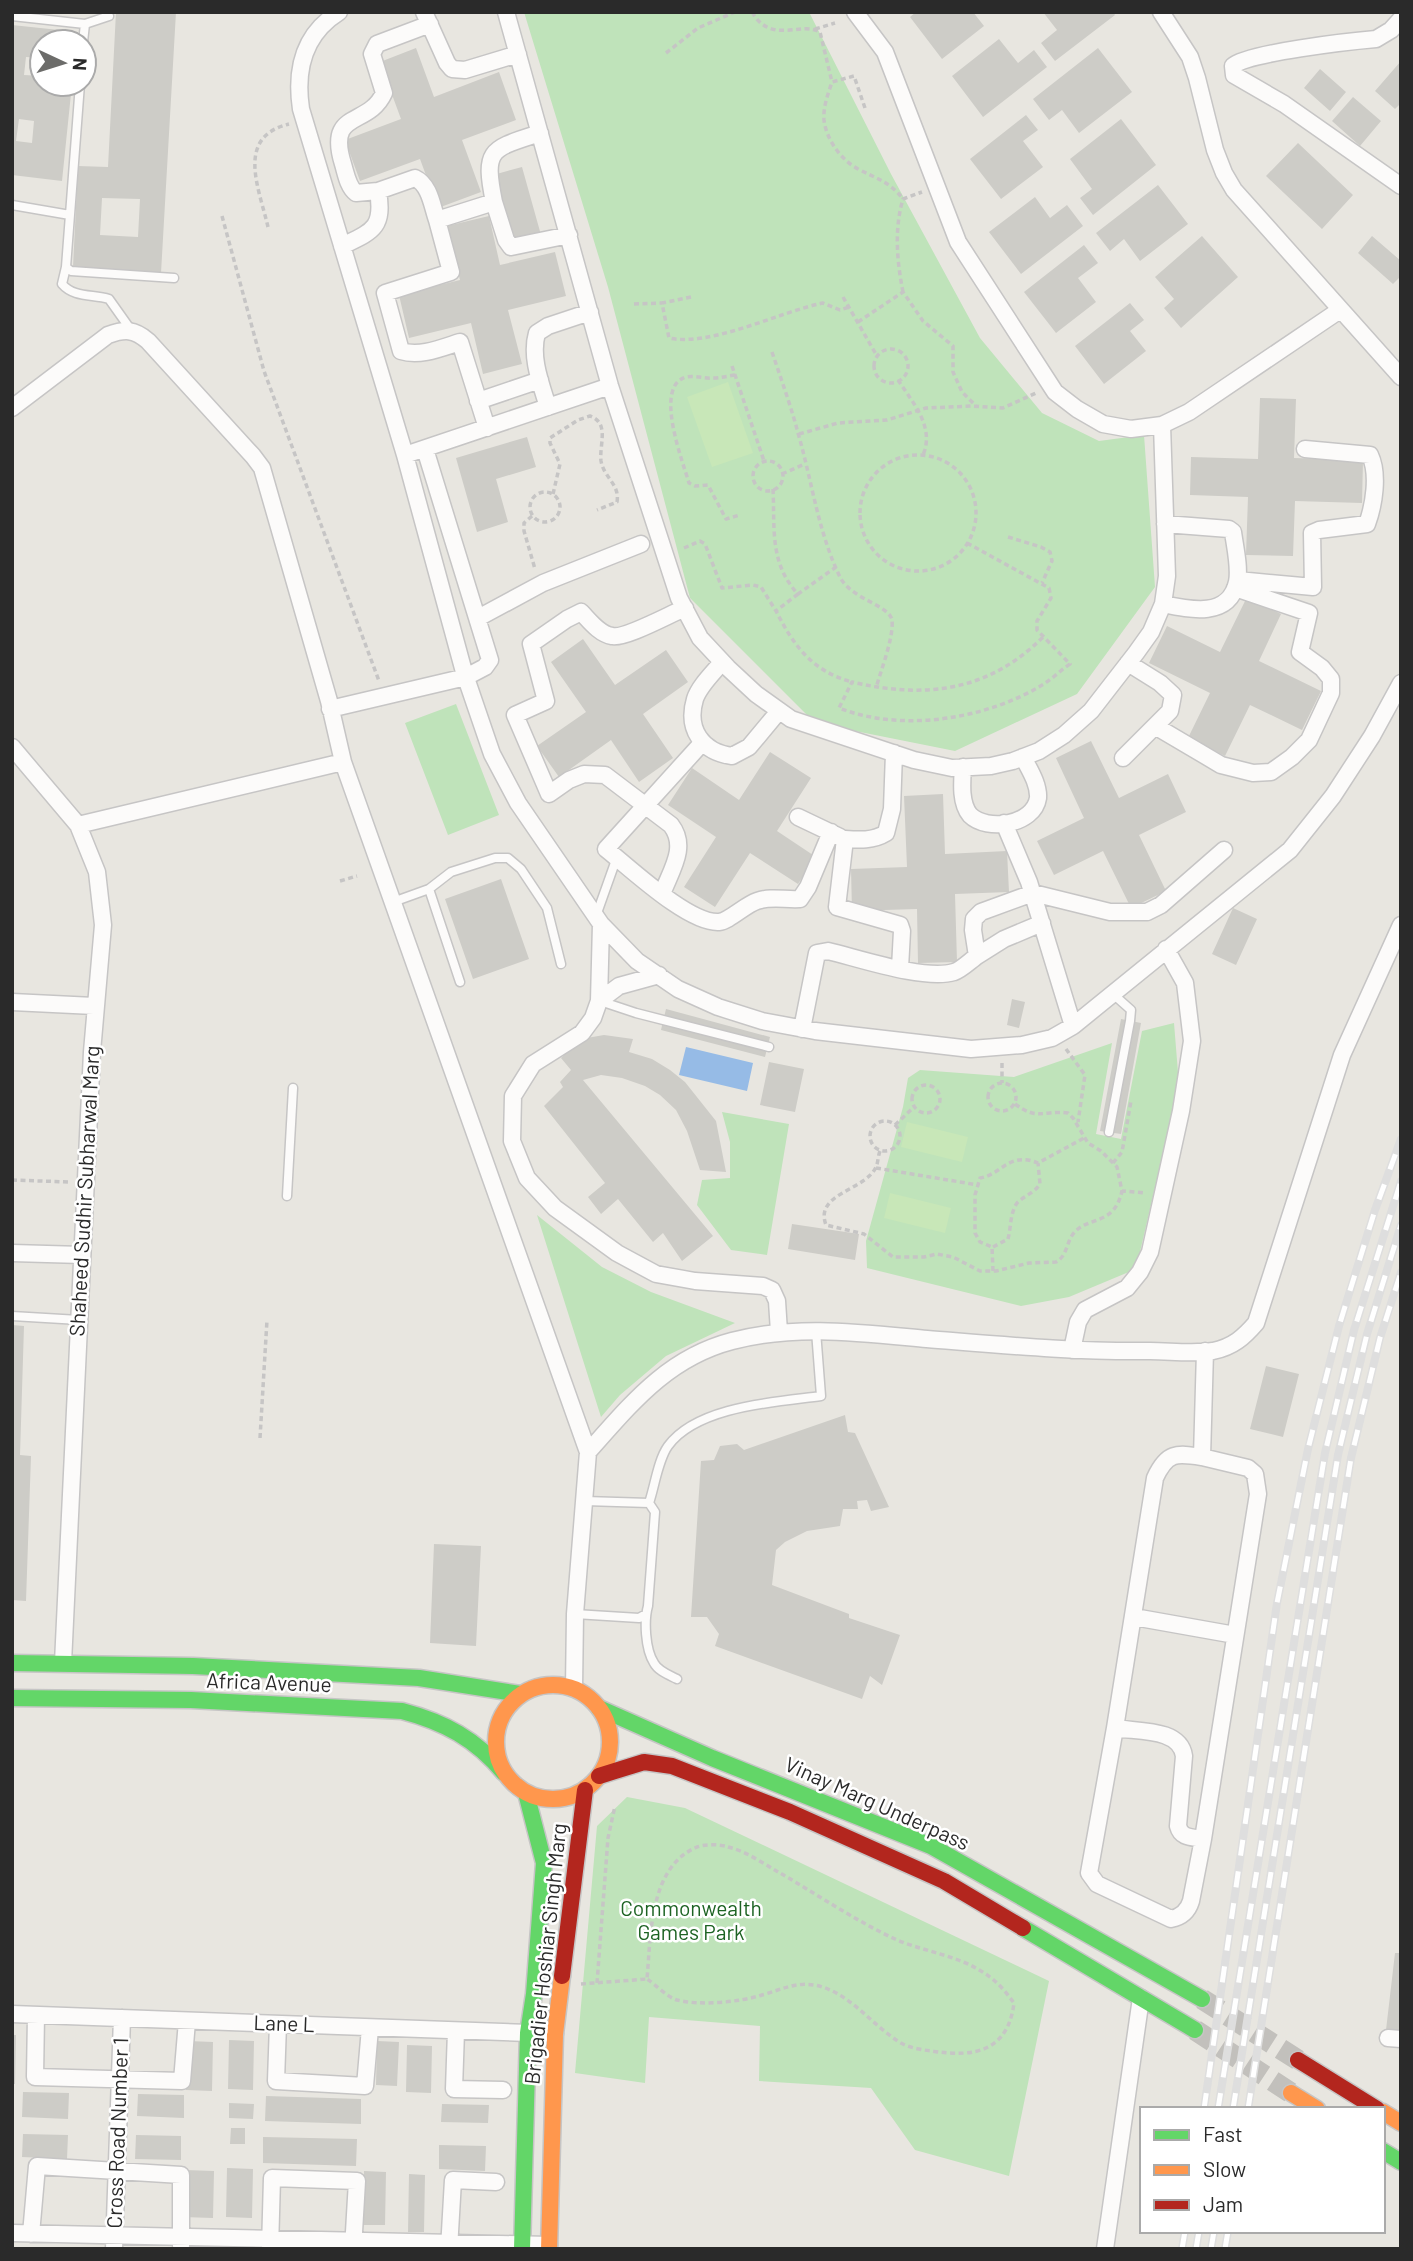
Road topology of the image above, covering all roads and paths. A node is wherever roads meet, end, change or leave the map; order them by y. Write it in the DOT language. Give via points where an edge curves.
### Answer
graph roads {
  1 [pos="340,12"];
  2 [pos="506,12"];
  3 [pos="735,12"];
  4 [pos="855,12"];
  5 [pos="1161,12"];
  6 [pos="751,13"];
  7 [pos="12,16"];
  8 [pos="108,16"];
  9 [pos="427,18"];
  10 [pos="1401,19"];
  11 [pos="835,23"];
  12 [pos="85,24"];
  13 [pos="85,28"];
  14 [pos="815,29"];
  15 [pos="666,53"];
  16 [pos="518,54"];
  17 [pos="832,82"];
  18 [pos="79,98"];
  19 [pos="865,108"];
  20 [pos="305,121"];
  21 [pos="540,133"];
  22 [pos="1401,186"];
  23 [pos="936,187"];
  24 [pos="379,191"];
  25 [pos="904,199"];
  26 [pos="494,202"];
  27 [pos="12,205"];
  28 [pos="69,215"];
  29 [pos="222,216"];
  30 [pos="437,220"];
  31 [pos="268,227"];
  32 [pos="569,235"];
  33 [pos="342,246"];
  34 [pos="66,267"];
  35 [pos="174,278"];
  36 [pos="903,292"];
  37 [pos="691,297"];
  38 [pos="843,297"];
  39 [pos="662,303"];
  40 [pos="634,304"];
  41 [pos="849,307"];
  42 [pos="1340,310"];
  43 [pos="590,312"];
  44 [pos="858,322"];
  45 [pos="131,331"];
  46 [pos="772,352"];
  47 [pos="877,356"];
  48 [pos="732,366"];
  49 [pos="735,375"];
  50 [pos="1401,377"];
  51 [pos="540,380"];
  52 [pos="898,380"];
  53 [pos="610,386"];
  54 [pos="1050,386"];
  55 [pos="478,401"];
  56 [pos="548,407"];
  57 [pos="977,407"];
  58 [pos="12,408"];
  59 [pos="918,410"];
  60 [pos="1162,425"];
  61 [pos="487,428"];
  62 [pos="799,434"];
  63 [pos="425,449"];
  64 [pos="1305,449"];
  65 [pos="405,455"];
  66 [pos="923,455"];
  67 [pos="764,461"];
  68 [pos="805,464"];
  69 [pos="782,474"];
  70 [pos="773,489"];
  71 [pos="553,494"];
  72 [pos="597,510"];
  73 [pos="533,515"];
  74 [pos="740,515"];
  75 [pos="1166,524"];
  76 [pos="1008,537"];
  77 [pos="967,543"];
  78 [pos="641,544"];
  79 [pos="684,548"];
  80 [pos="836,567"];
  81 [pos="1042,583"];
  82 [pos="540,584"];
  83 [pos="1236,584"];
  84 [pos="798,594"];
  85 [pos="1163,604"];
  86 [pos="685,608"];
  87 [pos="776,611"];
  88 [pos="478,618"];
  89 [pos="1043,637"];
  90 [pos="722,662"];
  91 [pos="1128,663"];
  92 [pos="466,677"];
  93 [pos="852,682"];
  94 [pos="1401,682"];
  95 [pos="876,688"];
  96 [pos="384,696"];
  97 [pos="330,709"];
  98 [pos="779,711"];
  99 [pos="1155,726"];
  100 [pos="702,743"];
  101 [pos="12,747"];
  102 [pos="894,753"];
  103 [pos="1023,757"];
  104 [pos="1123,758"];
  105 [pos="343,762"];
  106 [pos="962,767"];
  107 [pos="645,807"];
  108 [pos="798,817"];
  109 [pos="1004,823"];
  110 [pos="78,825"];
  111 [pos="838,836"];
  112 [pos="1224,850"];
  113 [pos="617,857"];
  114 [pos="357,876"];
  115 [pos="340,881"];
  116 [pos="429,889"];
  117 [pos="1033,893"];
  118 [pos="662,894"];
  119 [pos="393,902"];
  120 [pos="598,920"];
  121 [pos="1042,923"];
  122 [pos="1401,925"];
  123 [pos="1166,950"];
  124 [pos="976,956"];
  125 [pos="561,964"];
  126 [pos="900,968"];
  127 [pos="659,975"];
  128 [pos="460,982"];
  129 [pos="1113,994"];
  130 [pos="599,1001"];
  131 [pos="12,1003"];
  132 [pos="94,1006"];
  133 [pos="802,1029"];
  134 [pos="1066,1030"];
  135 [pos="769,1046"];
  136 [pos="293,1088"];
  137 [pos="1131,1101"];
  138 [pos="1014,1104"];
  139 [pos="914,1107"];
  140 [pos="1077,1124"];
  141 [pos="895,1125"];
  142 [pos="1110,1132"];
  143 [pos="1084,1138"];
  144 [pos="880,1151"];
  145 [pos="1038,1163"];
  146 [pos="1113,1163"];
  147 [pos="876,1168"];
  148 [pos="12,1180"];
  149 [pos="86,1182"];
  150 [pos="978,1185"];
  151 [pos="1122,1191"];
  152 [pos="1162,1195"];
  153 [pos="287,1196"];
  154 [pos="992,1247"];
  155 [pos="12,1252"];
  156 [pos="82,1255"];
  157 [pos="993,1271"];
  158 [pos="12,1317"];
  159 [pos="267,1320"];
  160 [pos="79,1321"];
  161 [pos="816,1331"];
  162 [pos="779,1332"];
  163 [pos="1072,1350"];
  164 [pos="1205,1350"];
  165 [pos="260,1438"];
  166 [pos="588,1452"];
  167 [pos="1202,1457"];
  168 [pos="585,1501"];
  169 [pos="649,1503"];
  170 [pos="575,1614"];
  171 [pos="646,1614"];
  172 [pos="1134,1617"];
  173 [pos="1236,1635"];
  174 [pos="12,1663"];
  175 [pos="63,1663"];
  176 [pos="677,1679"];
  177 [pos="574,1688"];
  178 [pos="520,1694"];
  179 [pos="12,1698"];
  180 [pos="599,1708"];
  181 [pos="1115,1728"];
  182 [pos="504,1773"];
  183 [pos="599,1776"];
  184 [pos="585,1790"];
  185 [pos="526,1793"];
  186 [pos="615,1806"];
  187 [pos="1203,1839"];
  188 [pos="647,1979"];
  189 [pos="597,1983"];
  190 [pos="562,1985"];
  191 [pos="1141,1998"];
  192 [pos="1202,1999"];
  193 [pos="12,2014"];
  194 [pos="36,2015"];
  195 [pos="121,2018"];
  196 [pos="187,2021"];
  197 [pos="278,2024"];
  198 [pos="370,2028"];
  199 [pos="1195,2030"];
  200 [pos="456,2031"];
  201 [pos="528,2033"];
  202 [pos="555,2034"];
  203 [pos="1298,2060"];
  204 [pos="119,2080"];
  205 [pos="503,2090"];
  206 [pos="1291,2092"];
  207 [pos="1314,2107"];
  208 [pos="1374,2107"];
  209 [pos="1385,2113"];
  210 [pos="1401,2123"];
  211 [pos="1385,2152"];
  212 [pos="1401,2162"];
  213 [pos="117,2172"];
  214 [pos="496,2182"];
  215 [pos="12,2233"];
  216 [pos="31,2234"];
  217 [pos="114,2243"];
  218 [pos="181,2243"];
  219 [pos="270,2244"];
  220 [pos="354,2245"];
  221 [pos="449,2246"];
  222 [pos="522,2246"];
  223 [pos="549,2247"];
  224 [pos="1105,2249"];
  1 -- 20 [label="street" via="317,30 307,47 298,88"];
  2 -- 16 [label="street"];
  3 -- 15 [label="path" via="698,28"];
  4 -- 23 [label="street" via="885,52"];
  5 -- 42 [label="street" via="1190,57 1214,150 1234,190"];
  6 -- 14 [label="path" via="784,32"];
  7 -- 12 [label="lane"];
  8 -- 12 [label="lane"];
  9 -- 16 [label="street" via="452,69"];
  9 -- 24 [label="street" via="377,44 372,54 384,93 380,103 345,125 338,136 351,189 356,193"];
  10 -- 22 [label="street" via="1376,39 1238,61 1233,66 1234,75 1284,104"];
  11 -- 14 [label="path"];
  12 -- 13 [label="lane"];
  14 -- 17 [label="path" via="825,45"];
  16 -- 21 [label="street"];
  17 -- 19 [label="path" via="854,76"];
  17 -- 25 [label="path" via="824,121 832,142 856,168 892,186"];
  18 -- 28 [label="lane"];
  20 -- 31 [label="path" via="268,132 256,146"];
  20 -- 33 [label="street"];
  21 -- 26 [label="street" via="494,153 488,174"];
  21 -- 32 [label="street"];
  23 -- 25 [label="path"];
  23 -- 54 [label="street" via="968,259"];
  24 -- 30 [label="street" via="421,180"];
  24 -- 33 [label="street" via="381,212 375,226"];
  25 -- 36 [label="path" via="898,223"];
  26 -- 30 [label="street"];
  26 -- 32 [label="street" via="511,247"];
  27 -- 28 [label="lane"];
  28 -- 34 [label="lane"];
  29 -- 96 [label="path" via="264,371"];
  30 -- 55 [label="street" via="451,272 385,293 401,351 410,354 460,342"];
  32 -- 43 [label="street"];
  33 -- 65 [label="street"];
  34 -- 35 [label="lane"];
  34 -- 45 [label="lane" via="62,284 66,289 109,299"];
  36 -- 44 [label="path"];
  36 -- 57 [label="path" via="923,321 953,346 953,372 962,392"];
  37 -- 39 [label="path"];
  38 -- 41 [label="path"];
  39 -- 40 [label="path"];
  39 -- 41 [label="path" via="669,338 678,340 714,335 823,303 840,310"];
  41 -- 44 [label="path"];
  42 -- 50 [label="street"];
  42 -- 60 [label="street" via="1189,412"];
  43 -- 51 [label="street" via="537,333 534,344"];
  43 -- 53 [label="street"];
  44 -- 47 [label="path"];
  45 -- 58 [label="street" via="108,335"];
  45 -- 97 [label="street" via="148,341 262,468"];
  46 -- 62 [label="path"];
  47 -- 52 [label="path" via="878,376 888,382"];
  47 -- 52 [label="path" via="892,349 906,357 908,368"];
  48 -- 49 [label="path"];
  49 -- 67 [label="path"];
  49 -- 74 [label="path" via="687,377 672,391 670,405 689,483 708,485 726,519"];
  51 -- 55 [label="street"];
  51 -- 56 [label="street"];
  52 -- 59 [label="path"];
  53 -- 56 [label="street"];
  53 -- 86 [label="street"];
  54 -- 57 [label="path" via="1003,408"];
  54 -- 60 [label="street" via="1103,424 1131,429"];
  55 -- 61 [label="street"];
  56 -- 61 [label="street"];
  57 -- 59 [label="path"];
  59 -- 62 [label="path" via="887,420 838,423"];
  59 -- 66 [label="path" via="927,428"];
  60 -- 75 [label="street"];
  61 -- 63 [label="street"];
  62 -- 68 [label="path"];
  63 -- 65 [label="street"];
  63 -- 88 [label="street"];
  64 -- 83 [label="street" via="1370,455 1374,463 1373,508 1367,524 1312,533 1313,587"];
  65 -- 92 [label="street"];
  66 -- 77 [label="path" via="957,469 969,484 976,520"];
  66 -- 77 [label="path" via="904,456 886,464 872,478 860,515 864,534 874,551 908,570 927,571 945,565"];
  67 -- 69 [label="path" via="778,465"];
  67 -- 70 [label="path" via="754,471 754,481 764,490"];
  68 -- 69 [label="path"];
  68 -- 80 [label="path"];
  69 -- 70 [label="path"];
  70 -- 84 [label="path" via="774,546 788,583"];
  71 -- 72 [label="path" via="560,464 550,438 590,416 603,431 602,466 618,494 617,502"];
  71 -- 73 [label="path" via="543,492 534,497"];
  71 -- 73 [label="path" via="559,501 558,515 545,522"];
  73 -- 82 [label="path" via="524,523 524,531"];
  75 -- 83 [label="street" via="1233,532"];
  75 -- 85 [label="street"];
  76 -- 81 [label="path" via="1050,552 1052,561"];
  77 -- 81 [label="path"];
  78 -- 82 [label="street"];
  79 -- 87 [label="path" via="700,541 705,544 722,588 761,587"];
  80 -- 84 [label="path"];
  80 -- 95 [label="path" via="854,594 888,611 892,620"];
  81 -- 89 [label="path" via="1051,598 1037,621"];
  82 -- 88 [label="street"];
  83 -- 85 [label="street" via="1232,597 1220,607 1208,610"];
  83 -- 99 [label="street" via="1309,613 1300,652 1331,679 1331,693 1309,740 1271,772 1253,773 1221,765"];
  84 -- 87 [label="path"];
  85 -- 91 [label="street" via="1151,632"];
  86 -- 90 [label="street" via="700,638"];
  86 -- 107 [label="street" via="613,637 581,612 567,619 531,644 546,701 515,715 549,794 584,774 606,775"];
  87 -- 93 [label="path" via="790,639 811,661 832,676"];
  88 -- 92 [label="street" via="490,660"];
  89 -- 93 [label="path" via="1070,664 1044,684 992,708 934,720 855,714 839,708"];
  89 -- 95 [label="path" via="1010,665 960,686"];
  90 -- 98 [label="street"];
  90 -- 100 [label="street" via="695,697 694,718"];
  91 -- 99 [label="street" via="1173,695 1170,711"];
  91 -- 103 [label="street" via="1091,711 1065,735"];
  92 -- 96 [label="street"];
  92 -- 120 [label="street" via="492,754 517,803"];
  93 -- 95 [label="path"];
  94 -- 123 [label="street" via="1333,796 1290,850"];
  96 -- 97 [label="street"];
  97 -- 105 [label="street"];
  98 -- 100 [label="street" via="750,747 732,756 708,750"];
  98 -- 102 [label="street"];
  99 -- 104 [label="street"];
  100 -- 107 [label="street"];
  101 -- 110 [label="street, Shaheed Sudhir Subharwal Marg"];
  102 -- 106 [label="street"];
  102 -- 111 [label="street" via="892,809 886,833 862,840"];
  103 -- 106 [label="street" via="991,766"];
  103 -- 109 [label="street" via="1038,797 1025,818"];
  105 -- 110 [label="street"];
  105 -- 119 [label="street"];
  106 -- 109 [label="street" via="962,795 969,814 985,824"];
  107 -- 113 [label="street" via="606,849"];
  107 -- 118 [label="street" via="679,835 680,848"];
  108 -- 111 [label="street"];
  109 -- 117 [label="street"];
  110 -- 132 [label="street, Shaheed Sudhir Subharwal Marg" via="97,872 103,925"];
  111 -- 118 [label="street" via="800,899 755,901 719,922 678,906"];
  111 -- 126 [label="street" via="837,907 900,925"];
  112 -- 117 [label="street" via="1147,912 1110,912"];
  113 -- 118 [label="street"];
  113 -- 120 [label="lane"];
  114 -- 115 [label="path"];
  116 -- 119 [label="lane"];
  116 -- 125 [label="lane" via="451,872 508,858 547,908"];
  116 -- 128 [label="lane"];
  117 -- 121 [label="street"];
  117 -- 124 [label="street" via="981,912 974,919"];
  119 -- 166 [label="street"];
  120 -- 127 [label="street" via="637,961"];
  120 -- 130 [label="street"];
  121 -- 124 [label="street"];
  121 -- 134 [label="street"];
  122 -- 164 [label="street" via="1342,1055 1256,1323 1240,1341"];
  123 -- 129 [label="street"];
  123 -- 152 [label="street" via="1185,983 1192,1041"];
  124 -- 126 [label="street" via="955,972 934,974"];
  126 -- 133 [label="street" via="828,951 817,953"];
  127 -- 130 [label="street" via="619,986"];
  127 -- 133 [label="street" via="718,1007"];
  129 -- 134 [label="street"];
  129 -- 142 [label="lane" via="1130,1010 1130,1021"];
  130 -- 135 [label="lane"];
  130 -- 162 [label="street" via="582,1033 533,1064 513,1097 512,1141 527,1178 555,1208 617,1254 656,1274 772,1290 778,1301"];
  131 -- 132 [label="street"];
  132 -- 149 [label="street, Shaheed Sudhir Subharwal Marg"];
  133 -- 134 [label="street" via="971,1049 1022,1045"];
  134 -- 140 [label="path" via="1067,1051 1085,1075"];
  136 -- 153 [label="lane"];
  137 -- 146 [label="path" via="1122,1152"];
  138 -- 138 [label="path" via="1011,1086 1003,1083 991,1090 989,1098 995,1109 1004,1111"];
  138 -- 140 [label="path" via="1042,1115 1068,1112"];
  139 -- 139 [label="path" via="922,1113 935,1110 939,1102 936,1090 924,1086 916,1090"];
  139 -- 141 [label="path"];
  140 -- 143 [label="path"];
  141 -- 144 [label="path" via="901,1134 898,1144 890,1151"];
  141 -- 144 [label="path" via="882,1121 871,1129 872,1144"];
  143 -- 145 [label="path"];
  143 -- 146 [label="path"];
  144 -- 147 [label="path"];
  145 -- 150 [label="path" via="1011,1162 980,1178"];
  145 -- 154 [label="path" via="1040,1184 1018,1202 1008,1239"];
  146 -- 151 [label="path"];
  147 -- 150 [label="path"];
  147 -- 157 [label="path" via="826,1206 826,1225 864,1234 892,1257 937,1254"];
  148 -- 149 [label="path"];
  149 -- 156 [label="street, Shaheed Sudhir Subharwal Marg"];
  150 -- 154 [label="path" via="975,1233"];
  151 -- 152 [label="path"];
  151 -- 157 [label="path" via="1109,1214 1072,1235 1060,1260"];
  152 -- 163 [label="street" via="1150,1252 1140,1272 1127,1288 1085,1310"];
  154 -- 157 [label="path"];
  155 -- 156 [label="street"];
  156 -- 160 [label="street, Shaheed Sudhir Subharwal Marg"];
  158 -- 160 [label="lane"];
  159 -- 165 [label="path"];
  160 -- 175 [label="street, Shaheed Sudhir Subharwal Marg"];
  161 -- 162 [label="street"];
  161 -- 163 [label="street"];
  161 -- 169 [label="lane" via="821,1396 715,1414 676,1436 666,1448"];
  162 -- 166 [label="street" via="731,1341 687,1359 650,1384"];
  163 -- 164 [label="street"];
  164 -- 167 [label="street"];
  166 -- 168 [label="street"];
  167 -- 172 [label="street" via="1171,1456 1160,1466"];
  167 -- 173 [label="street" via="1248,1468 1258,1483"];
  168 -- 169 [label="lane"];
  168 -- 170 [label="street"];
  169 -- 171 [label="lane" via="655,1512"];
  170 -- 171 [label="lane" via="639,1618"];
  170 -- 177 [label="street"];
  171 -- 176 [label="lane" via="654,1663"];
  172 -- 173 [label="street"];
  172 -- 181 [label="street"];
  173 -- 187 [label="street"];
  174 -- 175 [label="main road, Africa Avenue"];
  175 -- 178 [label="main road, Africa Avenue" via="419,1678"];
  177 -- 178 [label="main road" via="537,1686"];
  177 -- 180 [label="main road"];
  178 -- 182 [label="main road" via="499,1721 495,1739"];
  179 -- 182 [label="main road, Africa Avenue" via="191,1700 402,1711 435,1720 477,1742"];
  180 -- 183 [label="main road" via="610,1742"];
  180 -- 192 [label="main road, Vinay Marg Underpass" via="931,1846"];
  181 -- 187 [label="street" via="1178,1741 1184,1756 1178,1826 1184,1836"];
  181 -- 187 [label="street" via="1089,1873 1097,1884 1171,1919 1178,1917 1189,1909"];
  182 -- 185 [label="main road"];
  183 -- 184 [label="main road"];
  183 -- 191 [label="main road, Vinay Marg Underpass" via="644,1762 672,1766 790,1812 944,1881"];
  184 -- 185 [label="main road" via="558,1800"];
  184 -- 190 [label="main road, Brigadier Hoshiar Singh Marg"];
  185 -- 201 [label="main road, Brigadier Hoshiar Singh Marg" via="544,1863"];
  186 -- 189 [label="path" via="608,1838"];
  188 -- 188 [label="path" via="651,1931 667,1870 698,1847 728,1846 894,1938 961,1960 985,1973 1014,2003 1012,2022 1000,2039 985,2049 948,2054 903,2045 832,1989 794,1984 727,2003 677,2000"];
  188 -- 189 [label="path"];
  189 -- 190 [label="path"];
  190 -- 202 [label="main road, Brigadier Hoshiar Singh Marg"];
  191 -- 199 [label="main road, Vinay Marg Underpass"];
  191 -- 224 [label="street"];
  193 -- 194 [label="street, Lane L"];
  194 -- 195 [label="street, Lane L"];
  194 -- 204 [label="street" via="35,2077"];
  195 -- 196 [label="street, Lane L"];
  195 -- 204 [label="street, Cross Road Number 1"];
  196 -- 197 [label="street, Lane L"];
  196 -- 204 [label="street" via="182,2081"];
  197 -- 198 [label="street, Lane L"];
  197 -- 198 [label="street" via="276,2081 365,2086"];
  198 -- 200 [label="street, Lane L"];
  200 -- 201 [label="street, Lane L"];
  200 -- 205 [label="street" via="454,2089"];
  201 -- 202 [label="street, Lane L"];
  201 -- 222 [label="main road, Brigadier Hoshiar Singh Marg"];
  202 -- 223 [label="main road, Brigadier Hoshiar Singh Marg"];
  203 -- 208 [label="main road"];
  204 -- 213 [label="street, Cross Road Number 1"];
  206 -- 207 [label="main road"];
  209 -- 210 [label="main road"];
  211 -- 212 [label="main road"];
  213 -- 216 [label="street" via="37,2166"];
  213 -- 217 [label="street, Cross Road Number 1"];
  213 -- 218 [label="street" via="181,2175"];
  214 -- 221 [label="street" via="453,2180"];
  215 -- 216 [label="street"];
  216 -- 217 [label="street"];
  217 -- 218 [label="street"];
  218 -- 219 [label="street"];
  219 -- 220 [label="street"];
  219 -- 220 [label="street" via="272,2178 357,2181"];
  220 -- 221 [label="street"];
  221 -- 222 [label="street"];
  222 -- 223 [label="street"];
}
